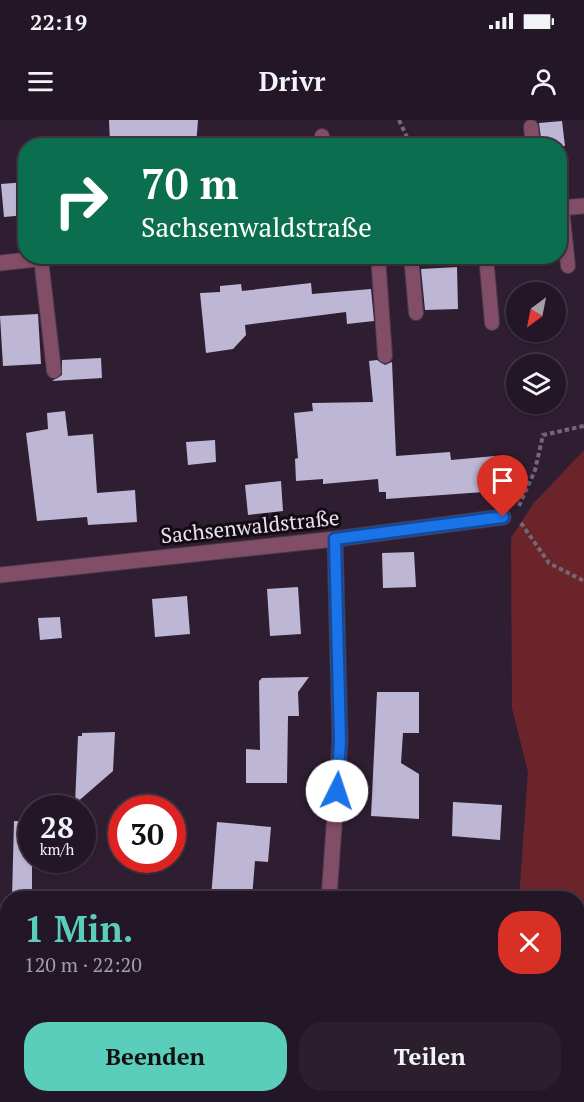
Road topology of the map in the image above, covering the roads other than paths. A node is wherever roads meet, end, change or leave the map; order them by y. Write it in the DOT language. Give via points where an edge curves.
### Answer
graph roads {
  1 [pos="531,127"];
  2 [pos="532,138"];
  3 [pos="584,206"];
  4 [pos="567,207"];
  5 [pos="567,258"];
  6 [pos="18,261"];
  7 [pos="0,263"];
  8 [pos="42,264"];
  9 [pos="379,264"];
  10 [pos="412,264"];
  11 [pos="487,264"];
  12 [pos="568,266"];
  13 [pos="416,313"];
  14 [pos="492,323"];
  15 [pos="385,356"];
  16 [pos="54,371"];
  17 [pos="503,517"];
  18 [pos="335,539"];
  19 [pos="0,575"];
  20 [pos="329,891"];
  1 -- 2 [label="lane"];
  3 -- 4 [label="street"];
  5 -- 12 [label="lane"];
  6 -- 7 [label="street"];
  8 -- 16 [label="lane"];
  9 -- 15 [label="lane"];
  10 -- 13 [label="lane"];
  11 -- 14 [label="lane"];
  17 -- 18 [label="street, Sachsenwaldstraße"];
  18 -- 19 [label="street, Sachsenwaldstraße"];
  18 -- 20 [label="street" via="340,741"];
}
